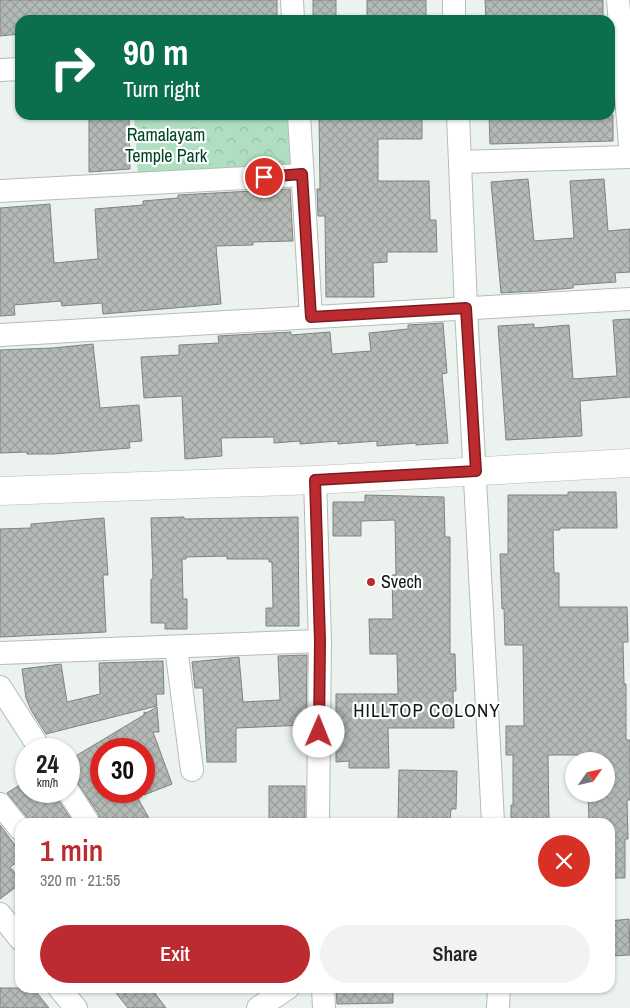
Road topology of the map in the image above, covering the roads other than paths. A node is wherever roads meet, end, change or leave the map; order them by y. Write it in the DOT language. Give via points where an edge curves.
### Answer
graph roads {
  1 [pos="292,0"];
  2 [pos="454,0"];
  3 [pos="618,0"];
  4 [pos="293,15"];
  5 [pos="454,15"];
  6 [pos="626,40"];
  7 [pos="15,69"];
  8 [pos="0,70"];
  9 [pos="299,120"];
  10 [pos="458,120"];
  11 [pos="630,144"];
  12 [pos="630,157"];
  13 [pos="460,162"];
  14 [pos="302,174"];
  15 [pos="0,191"];
  16 [pos="630,298"];
  17 [pos="466,308"];
  18 [pos="311,317"];
  19 [pos="0,335"];
  20 [pos="630,463"];
  21 [pos="476,471"];
  22 [pos="315,480"];
  23 [pos="0,491"];
  24 [pos="320,641"];
  25 [pos="176,647"];
  26 [pos="0,653"];
  27 [pos="0,687"];
  28 [pos="33,738"];
  29 [pos="192,770"];
  30 [pos="76,803"];
  31 [pos="0,804"];
  32 [pos="85,818"];
  33 [pos="318,818"];
  34 [pos="493,818"];
  35 [pos="15,823"];
  36 [pos="0,914"];
  37 [pos="15,933"];
  38 [pos="63,993"];
  39 [pos="280,993"];
  40 [pos="323,993"];
  41 [pos="499,993"];
  42 [pos="76,1008"];
  43 [pos="258,1008"];
  44 [pos="324,1008"];
  45 [pos="498,1008"];
  1 -- 4 [label="street"];
  2 -- 5 [label="street"];
  3 -- 6 [label="street"];
  6 -- 11 [label="street"];
  7 -- 8 [label="street"];
  9 -- 14 [label="street"];
  10 -- 13 [label="street"];
  12 -- 13 [label="street"];
  13 -- 17 [label="street"];
  14 -- 15 [label="street"];
  14 -- 18 [label="street"];
  16 -- 17 [label="street"];
  17 -- 18 [label="street"];
  17 -- 21 [label="street"];
  18 -- 19 [label="street"];
  20 -- 21 [label="street"];
  21 -- 22 [label="street"];
  21 -- 34 [label="street"];
  22 -- 23 [label="street"];
  22 -- 24 [label="street"];
  24 -- 25 [label="street"];
  24 -- 33 [label="street"];
  25 -- 26 [label="street"];
  25 -- 29 [label="street"];
  27 -- 28 [label="street"];
  30 -- 32 [label="street"];
  31 -- 35 [label="street"];
  36 -- 37 [label="street"];
  38 -- 42 [label="street"];
  39 -- 43 [label="street"];
  40 -- 44 [label="street"];
  41 -- 45 [label="street"];
}
